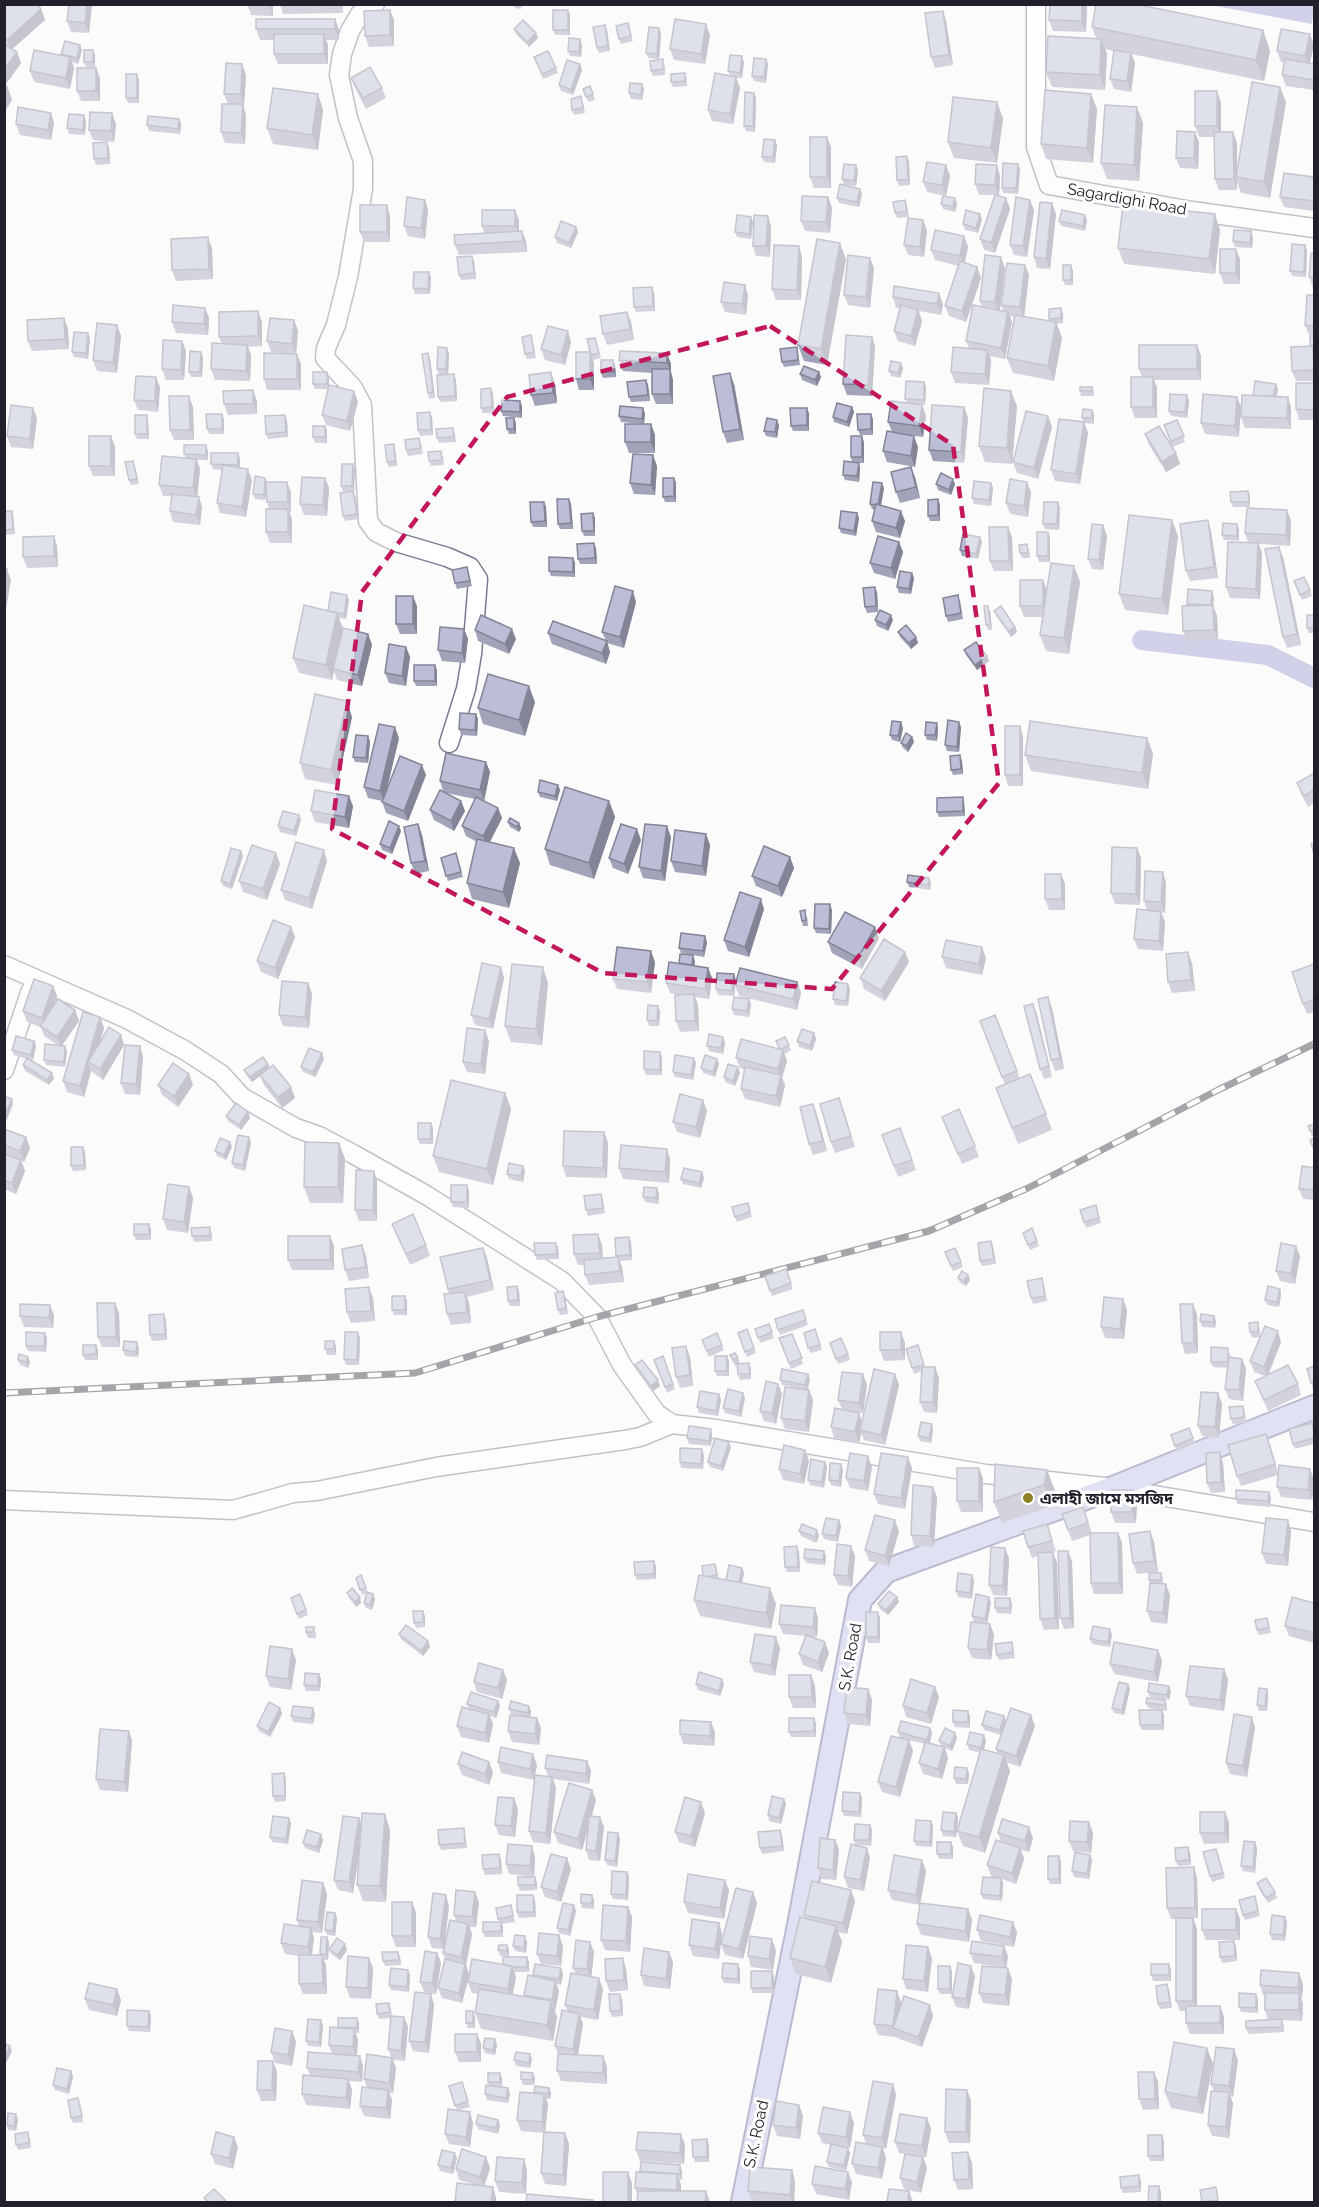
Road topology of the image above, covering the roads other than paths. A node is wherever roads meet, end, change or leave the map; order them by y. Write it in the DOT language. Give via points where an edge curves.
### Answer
graph roads {
  1 [pos="375,4"];
  2 [pos="1036,4"];
  3 [pos="1314,228"];
  4 [pos="449,743"];
  5 [pos="4,965"];
  6 [pos="35,977"];
  7 [pos="4,1070"];
  8 [pos="1314,1407"];
  9 [pos="672,1424"];
  10 [pos="1113,1488"];
  11 [pos="4,1500"];
  12 [pos="1314,1522"];
  13 [pos="742,2202"];
  1 -- 4 [label="street" via="360,14 350,31 339,75 363,161 363,189 348,277 326,358 353,388 362,405 368,521 376,532 396,542 470,567 478,579 466,689"];
  2 -- 3 [label="street, Sagardighi Road" via="1036,147 1049,185"];
  5 -- 6 [label="street"];
  6 -- 7 [label="street"];
  6 -- 9 [label="street" via="186,1051 221,1074 242,1097 426,1195 562,1281 597,1317 622,1365 657,1414"];
  8 -- 10 [label="main road, S.K. Road"];
  9 -- 10 [label="street" via="986,1474"];
  9 -- 11 [label="street" via="640,1437 436,1467 293,1493 233,1510"];
  10 -- 12 [label="street"];
  10 -- 13 [label="main road, S.K. Road" via="886,1571 860,1600"];
}
